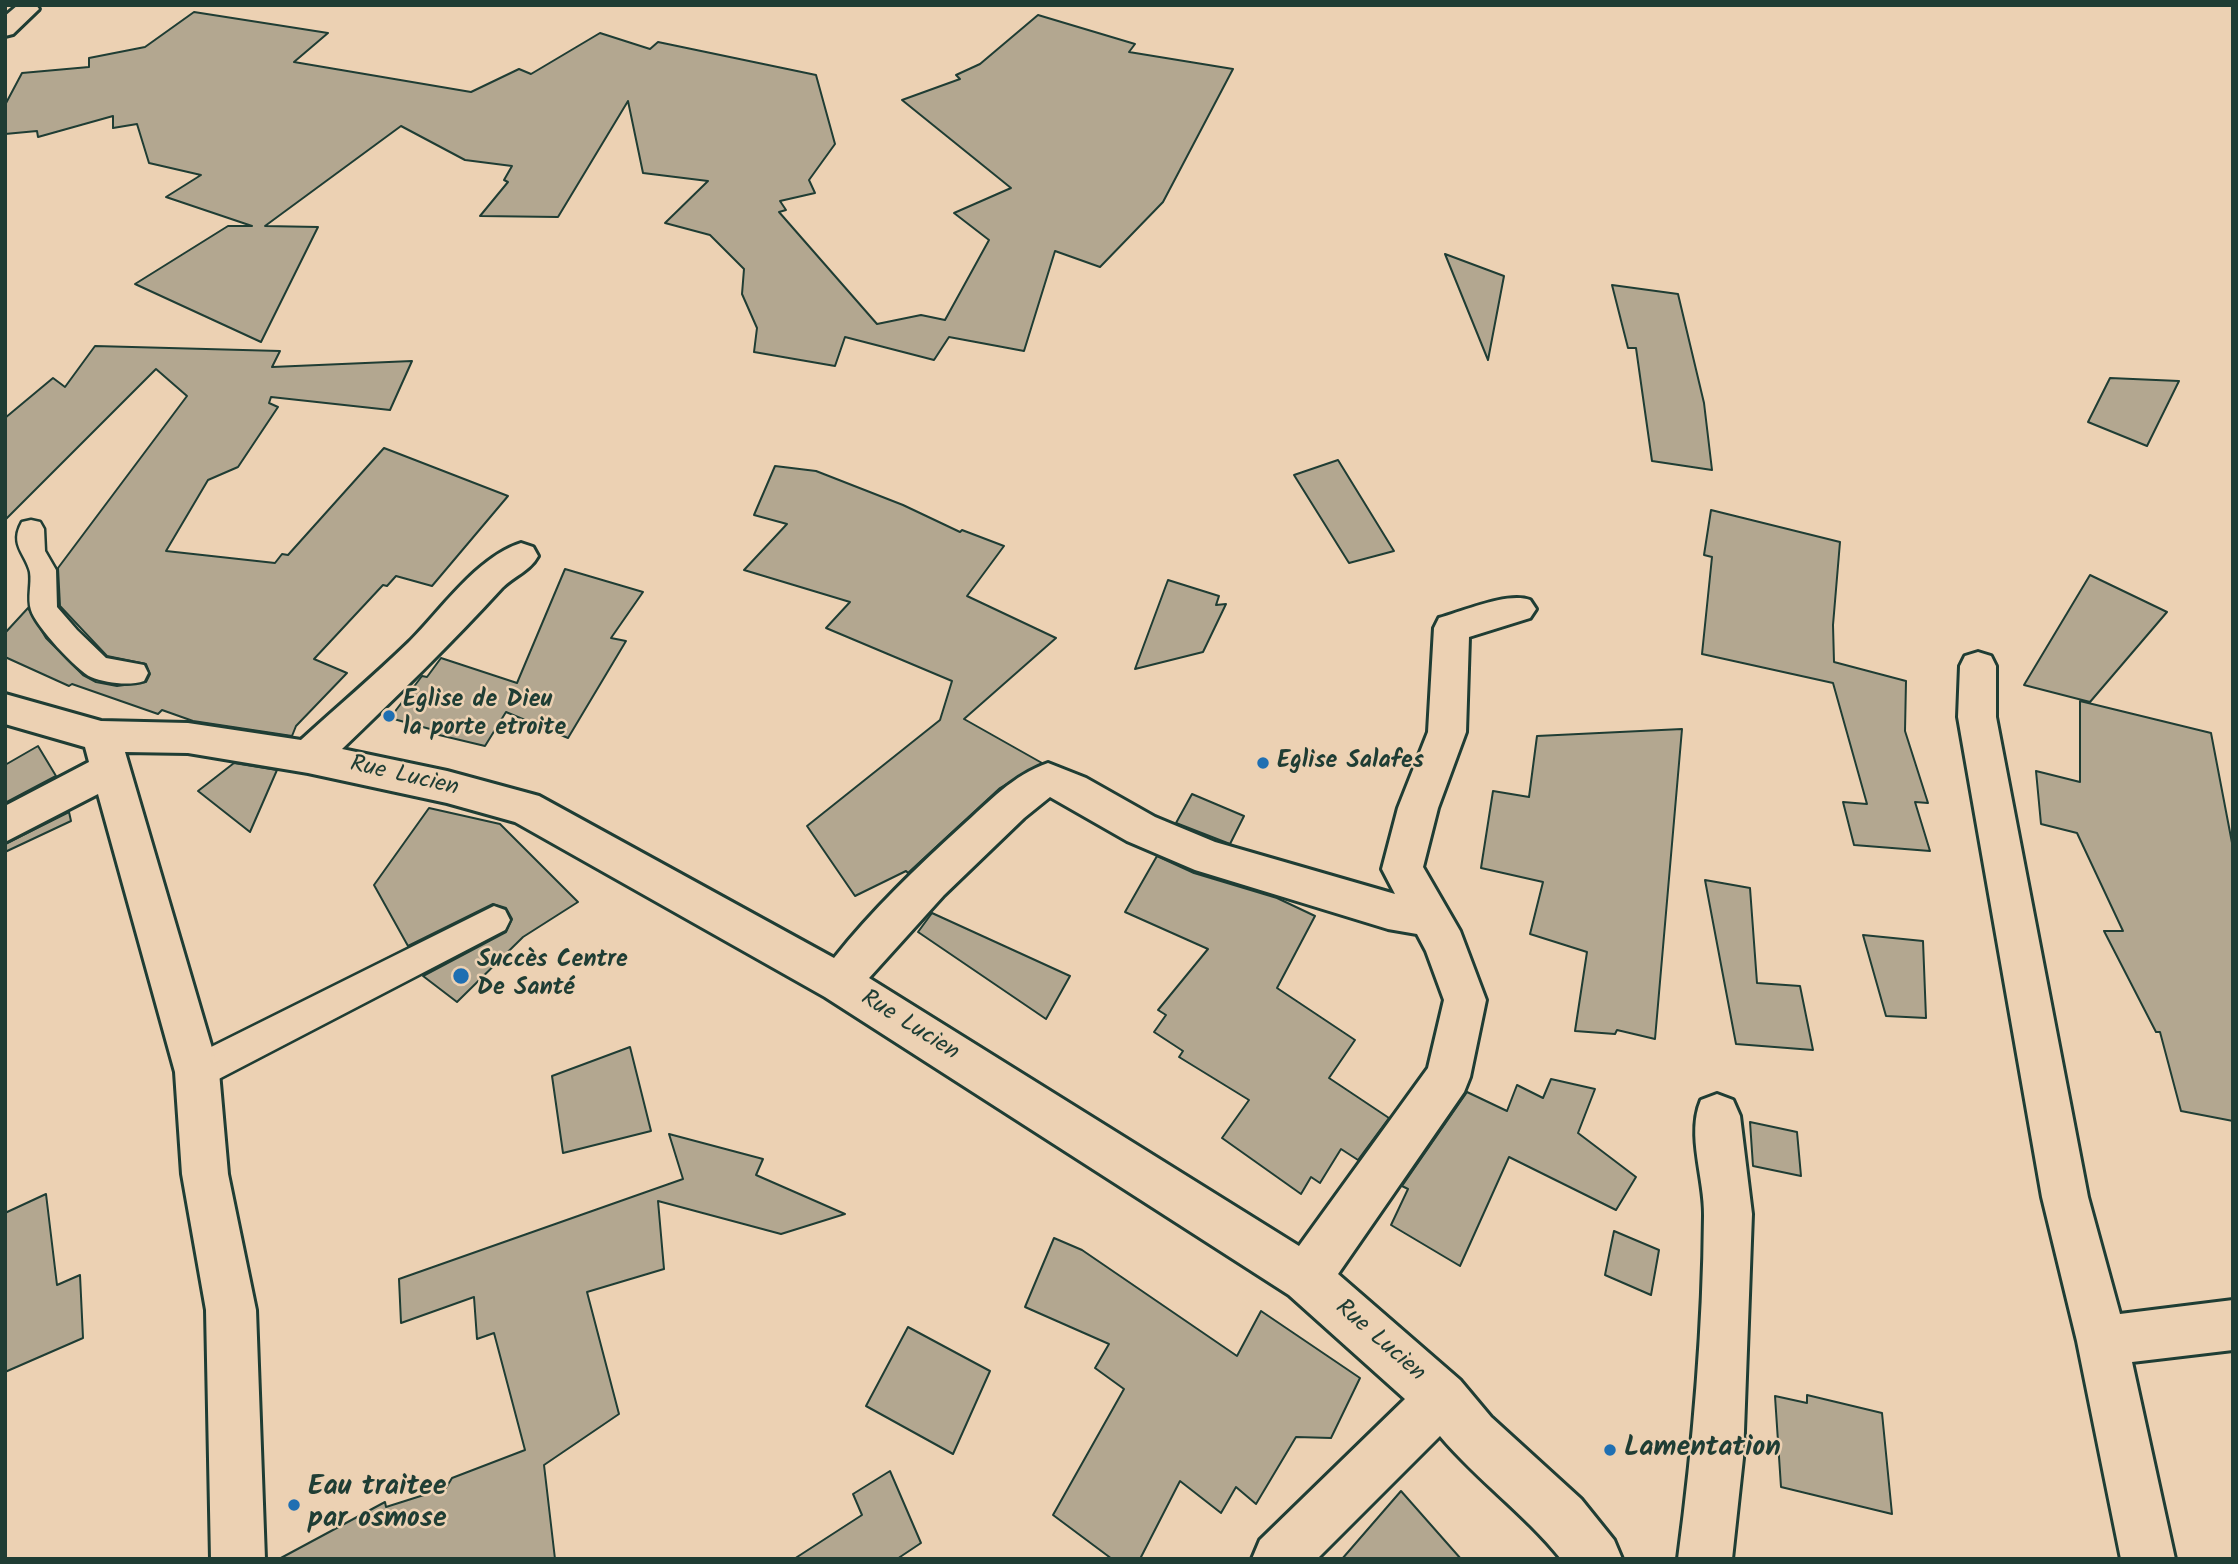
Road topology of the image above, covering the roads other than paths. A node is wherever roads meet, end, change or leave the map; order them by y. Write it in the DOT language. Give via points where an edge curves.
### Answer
graph roads {
  1 [pos="27,9"];
  2 [pos="5,29"];
  3 [pos="31,529"];
  4 [pos="521,556"];
  5 [pos="1518,610"];
  6 [pos="1978,667"];
  7 [pos="135,673"];
  8 [pos="5,709"];
  9 [pos="106,752"];
  10 [pos="308,757"];
  11 [pos="5,825"];
  12 [pos="1430,918"];
  13 [pos="494,920"];
  14 [pos="840,983"];
  15 [pos="197,1072"];
  16 [pos="1717,1116"];
  17 [pos="1306,1278"];
  18 [pos="2233,1325"];
  19 [pos="2102,1341"];
  20 [pos="1442,1398"];
  21 [pos="239,1559"];
  22 [pos="1279,1559"];
  23 [pos="1595,1559"];
  24 [pos="1705,1559"];
  25 [pos="2148,1559"];
  1 -- 2 [label="street"];
  3 -- 7 [label="lane" via="32,552 43,570 44,609 98,668"];
  4 -- 10 [label="street" via="495,574 421,652"];
  5 -- 12 [label="street" via="1452,628 1447,732 1418,808 1402,869"];
  6 -- 19 [label="street" via="1976,717 2066,1196"];
  8 -- 9 [label="street"];
  9 -- 10 [label="street, Rue Lucien" via="188,738"];
  9 -- 11 [label="street"];
  9 -- 15 [label="street"];
  10 -- 14 [label="street, Rue Lucien" via="525,808"];
  12 -- 14 [label="street" via="1388,911 1209,858 1141,830 1048,779 1034,785 872,940"];
  12 -- 17 [label="street" via="1445,944 1465,1000 1448,1077"];
  13 -- 15 [label="lane"];
  14 -- 17 [label="street, Rue Lucien"];
  15 -- 21 [label="street" via="205,1174 231,1310"];
  16 -- 24 [label="street" via="1728,1214 1717,1458"];
  17 -- 20 [label="street, Rue Lucien"];
  18 -- 19 [label="street"];
  19 -- 25 [label="street"];
  20 -- 22 [label="street"];
  20 -- 23 [label="street, Rue Lucien" via="1473,1435 1562,1518"];
}
